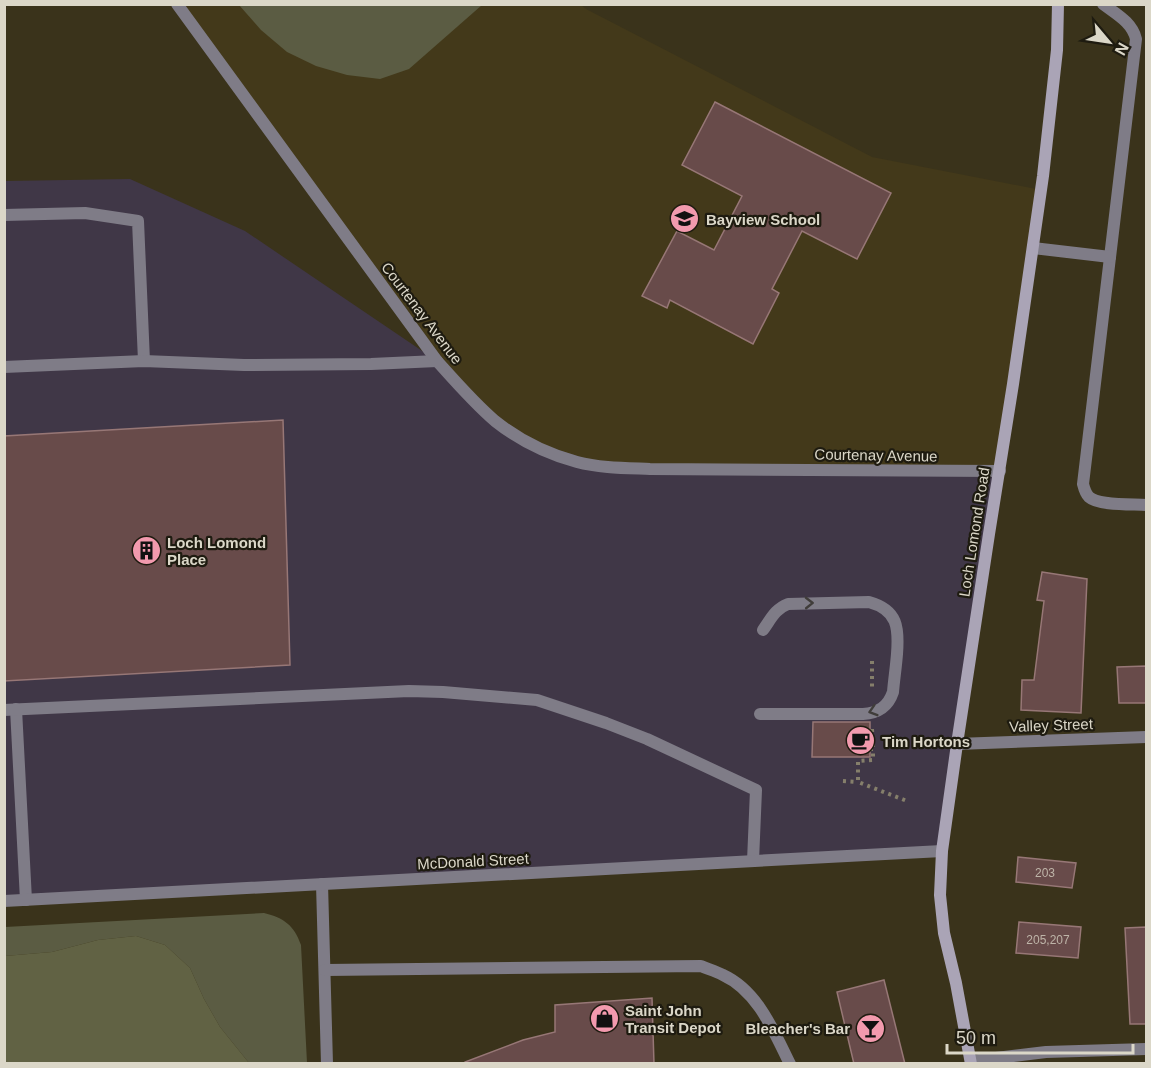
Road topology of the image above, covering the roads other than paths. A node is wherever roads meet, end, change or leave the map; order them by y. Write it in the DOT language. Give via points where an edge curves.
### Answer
graph roads {
  1 [pos="177,4"];
  2 [pos="1058,4"];
  3 [pos="1103,4"];
  4 [pos="4,215"];
  5 [pos="1033,248"];
  6 [pos="1110,257"];
  7 [pos="144,361"];
  8 [pos="437,361"];
  9 [pos="4,367"];
  10 [pos="1000,471"];
  11 [pos="1146,505"];
  12 [pos="763,630"];
  13 [pos="10,710"];
  14 [pos="760,714"];
  15 [pos="1146,737"];
  16 [pos="957,744"];
  17 [pos="942,851"];
  18 [pos="753,861"];
  19 [pos="322,884"];
  20 [pos="26,900"];
  21 [pos="4,901"];
  22 [pos="325,970"];
  23 [pos="1146,1049"];
  24 [pos="971,1062"];
  25 [pos="327,1064"];
  26 [pos="790,1064"];
  1 -- 8 [label="street, Courtenay Avenue"];
  2 -- 5 [label="main road, Loch Lomond Road" via="1055,74"];
  3 -- 6 [label="street" via="1128,23 1136,39"];
  4 -- 7 [label="street" via="85,213 138,221"];
  5 -- 6 [label="street"];
  5 -- 10 [label="main road, Loch Lomond Road"];
  6 -- 11 [label="street" via="1083,484 1090,498 1098,501"];
  7 -- 8 [label="street" via="244,365"];
  7 -- 9 [label="street"];
  8 -- 10 [label="street, Courtenay Avenue" via="495,420 522,439 579,463 650,469"];
  10 -- 16 [label="main road, Loch Lomond Road"];
  12 -- 14 [label="street, one-way" via="778,608 788,604 869,602 891,615 898,636 893,692 880,711"];
  13 -- 18 [label="street" via="409,691 537,700 647,739 756,789"];
  13 -- 20 [label="street"];
  15 -- 16 [label="street, Valley Street"];
  16 -- 17 [label="main road, Loch Lomond Road"];
  17 -- 18 [label="street, McDonald Street"];
  17 -- 24 [label="main road, Loch Lomond Road" via="940,895 944,933"];
  18 -- 19 [label="street, McDonald Street"];
  19 -- 20 [label="street, McDonald Street"];
  19 -- 22 [label="street"];
  20 -- 21 [label="street, McDonald Street"];
  22 -- 25 [label="street"];
  22 -- 26 [label="street" via="701,966 725,975 746,992 764,1012"];
  23 -- 24 [label="street" via="1046,1052"];
}
